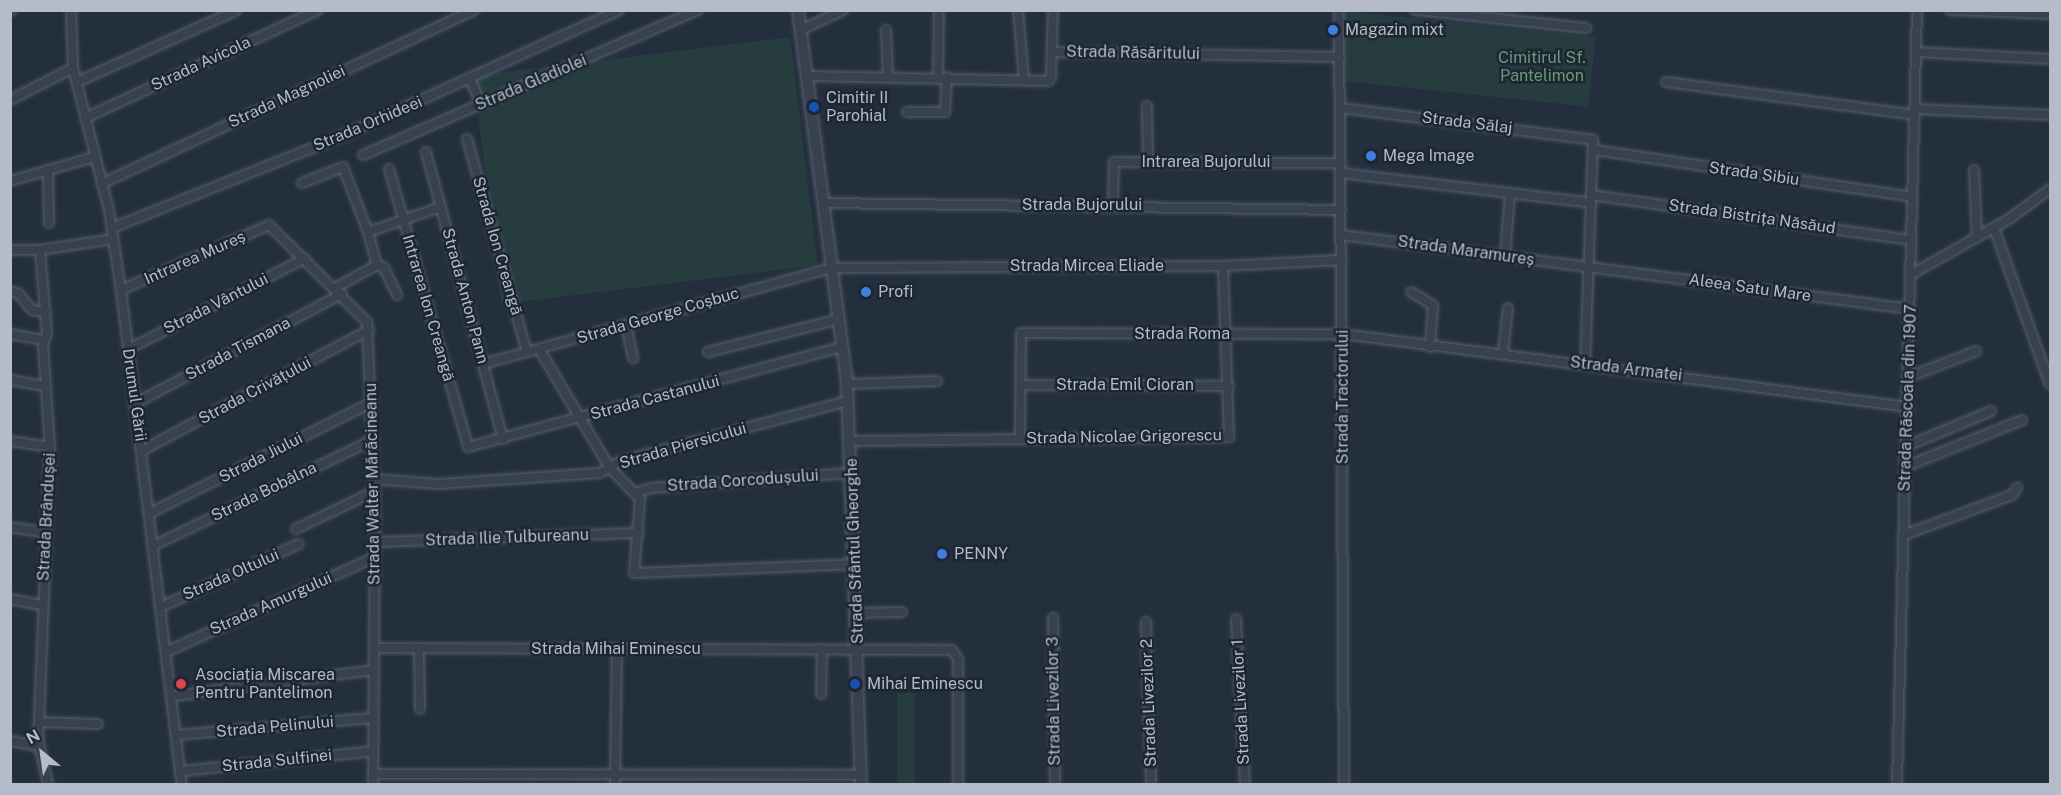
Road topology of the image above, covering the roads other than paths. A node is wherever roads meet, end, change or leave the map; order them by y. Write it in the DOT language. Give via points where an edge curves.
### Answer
graph roads {
  1 [pos="70,10"];
  2 [pos="237,10"];
  3 [pos="318,10"];
  4 [pos="474,10"];
  5 [pos="619,10"];
  6 [pos="698,10"];
  7 [pos="798,10"];
  8 [pos="843,10"];
  9 [pos="939,10"];
  10 [pos="1018,10"];
  11 [pos="1053,10"];
  12 [pos="1339,10"];
  13 [pos="1414,10"];
  14 [pos="1917,10"];
  15 [pos="1950,10"];
  16 [pos="2050,14"];
  17 [pos="1586,28"];
  18 [pos="801,30"];
  19 [pos="886,30"];
  20 [pos="1053,52"];
  21 [pos="1916,52"];
  22 [pos="1340,57"];
  23 [pos="2050,59"];
  24 [pos="73,68"];
  25 [pos="807,76"];
  26 [pos="888,76"];
  27 [pos="942,77"];
  28 [pos="470,79"];
  29 [pos="1024,79"];
  30 [pos="77,82"];
  31 [pos="1666,82"];
  32 [pos="10,100"];
  33 [pos="482,104"];
  34 [pos="1147,106"];
  35 [pos="1341,108"];
  36 [pos="907,112"];
  37 [pos="1915,112"];
  38 [pos="2050,115"];
  39 [pos="85,118"];
  40 [pos="466,139"];
  41 [pos="1595,150"];
  42 [pos="426,152"];
  43 [pos="363,155"];
  44 [pos="94,157"];
  45 [pos="1148,162"];
  46 [pos="1341,163"];
  47 [pos="389,169"];
  48 [pos="48,170"];
  49 [pos="1974,170"];
  50 [pos="1341,173"];
  51 [pos="10,181"];
  52 [pos="302,183"];
  53 [pos="101,184"];
  54 [pos="2050,189"];
  55 [pos="1510,194"];
  56 [pos="1913,197"];
  57 [pos="1591,199"];
  58 [pos="823,203"];
  59 [pos="1113,205"];
  60 [pos="441,207"];
  61 [pos="1341,210"];
  62 [pos="403,220"];
  63 [pos="49,223"];
  64 [pos="112,228"];
  65 [pos="1994,228"];
  66 [pos="368,232"];
  67 [pos="1342,235"];
  68 [pos="1977,238"];
  69 [pos="113,239"];
  70 [pos="1912,240"];
  71 [pos="10,250"];
  72 [pos="40,250"];
  73 [pos="1505,256"];
  74 [pos="305,258"];
  75 [pos="1342,260"];
  76 [pos="377,265"];
  77 [pos="1224,266"];
  78 [pos="1589,267"];
  79 [pos="832,268"];
  80 [pos="1912,274"];
  81 [pos="121,290"];
  82 [pos="10,291"];
  83 [pos="338,291"];
  84 [pos="1411,292"];
  85 [pos="396,295"];
  86 [pos="1508,308"];
  87 [pos="1910,309"];
  88 [pos="46,312"];
  89 [pos="839,319"];
  90 [pos="626,325"];
  91 [pos="369,330"];
  92 [pos="10,334"];
  93 [pos="1227,334"];
  94 [pos="1343,334"];
  95 [pos="44,340"];
  96 [pos="842,347"];
  97 [pos="1430,347"];
  98 [pos="539,349"];
  99 [pos="127,350"];
  100 [pos="1976,351"];
  101 [pos="527,352"];
  102 [pos="708,352"];
  103 [pos="1503,353"];
  104 [pos="633,358"];
  105 [pos="483,364"];
  106 [pos="1585,364"];
  107 [pos="1909,377"];
  108 [pos="10,380"];
  109 [pos="937,381"];
  110 [pos="846,384"];
  111 [pos="2050,384"];
  112 [pos="1021,385"];
  113 [pos="45,386"];
  114 [pos="1229,386"];
  115 [pos="848,401"];
  116 [pos="373,402"];
  117 [pos="134,404"];
  118 [pos="1908,407"];
  119 [pos="1991,411"];
  120 [pos="581,418"];
  121 [pos="2022,420"];
  122 [pos="374,439"];
  123 [pos="503,439"];
  124 [pos="1020,439"];
  125 [pos="10,441"];
  126 [pos="851,441"];
  127 [pos="1907,446"];
  128 [pos="50,447"];
  129 [pos="468,447"];
  130 [pos="141,451"];
  131 [pos="1906,466"];
  132 [pos="610,468"];
  133 [pos="852,473"];
  134 [pos="374,479"];
  135 [pos="2017,488"];
  136 [pos="375,491"];
  137 [pos="636,493"];
  138 [pos="150,513"];
  139 [pos="10,526"];
  140 [pos="296,529"];
  141 [pos="47,533"];
  142 [pos="639,533"];
  143 [pos="1904,535"];
  144 [pos="375,542"];
  145 [pos="299,544"];
  146 [pos="154,545"];
  147 [pos="375,557"];
  148 [pos="855,564"];
  149 [pos="10,599"];
  150 [pos="42,604"];
  151 [pos="163,606"];
  152 [pos="902,612"];
  153 [pos="857,613"];
  154 [pos="1053,618"];
  155 [pos="1236,619"];
  156 [pos="1146,622"];
  157 [pos="374,648"];
  158 [pos="419,648"];
  159 [pos="617,649"];
  160 [pos="822,649"];
  161 [pos="859,649"];
  162 [pos="168,651"];
  163 [pos="374,670"];
  164 [pos="821,694"];
  165 [pos="173,696"];
  166 [pos="420,709"];
  167 [pos="373,718"];
  168 [pos="39,722"];
  169 [pos="98,724"];
  170 [pos="177,735"];
  171 [pos="10,741"];
  172 [pos="39,746"];
  173 [pos="373,752"];
  174 [pos="181,771"];
  175 [pos="373,774"];
  176 [pos="616,780"];
  177 [pos="861,780"];
  178 [pos="48,784"];
  179 [pos="182,784"];
  180 [pos="373,784"];
  181 [pos="958,784"];
  182 [pos="1055,784"];
  183 [pos="1151,784"];
  184 [pos="1245,784"];
  185 [pos="1344,784"];
  186 [pos="1897,784"];
  1 -- 24 [label="street, Drumul Gării"];
  2 -- 30 [label="street"];
  3 -- 39 [label="street, Strada Avicola"];
  4 -- 53 [label="street, Strada Magnoliei"];
  5 -- 28 [label="street, Strada Orhideei"];
  6 -- 33 [label="street, Strada Gladiolei"];
  7 -- 18 [label="street, Strada Sfântul Gheorghe"];
  8 -- 18 [label="street"];
  9 -- 27 [label="street"];
  10 -- 29 [label="street"];
  11 -- 20 [label="street"];
  12 -- 22 [label="street, Strada Tractorului"];
  13 -- 17 [label="street"];
  14 -- 21 [label="street, Strada Răscoala din 1907"];
  15 -- 16 [label="street"];
  18 -- 25 [label="street, Strada Sfântul Gheorghe"];
  19 -- 26 [label="street"];
  20 -- 22 [label="street, Strada Răsăritului"];
  20 -- 29 [label="street, Strada Răsăritului" via="1050,79"];
  21 -- 23 [label="street"];
  21 -- 37 [label="street, Strada Răscoala din 1907"];
  22 -- 35 [label="street, Strada Tractorului"];
  24 -- 30 [label="street, Drumul Gării"];
  24 -- 32 [label="street"];
  25 -- 26 [label="street, Strada Răsăritului"];
  25 -- 58 [label="street, Strada Sfântul Gheorghe"];
  26 -- 27 [label="street, Strada Răsăritului"];
  27 -- 29 [label="street, Strada Răsăritului"];
  27 -- 36 [label="street" via="945,111"];
  28 -- 33 [label="street"];
  28 -- 64 [label="street, Strada Orhideei" via="227,184"];
  30 -- 39 [label="street, Drumul Gării"];
  31 -- 37 [label="street"];
  33 -- 43 [label="street, Strada Gladiolei"];
  34 -- 45 [label="street"];
  35 -- 41 [label="street, Strada Sălaj" via="1593,140"];
  35 -- 46 [label="street, Strada Tractorului"];
  37 -- 38 [label="street"];
  37 -- 56 [label="street, Strada Răscoala din 1907"];
  39 -- 44 [label="street, Drumul Gării"];
  40 -- 101 [label="street, Strada Ion Creangă"];
  41 -- 56 [label="street, Strada Sibiu"];
  41 -- 57 [label="street"];
  42 -- 60 [label="street, Strada Anton Pann"];
  44 -- 48 [label="street"];
  44 -- 53 [label="street, Drumul Gării"];
  45 -- 46 [label="street, Intrarea Bujorului"];
  45 -- 59 [label="street, Intrarea Bujorului" via="1112,163"];
  46 -- 50 [label="street, Strada Tractorului"];
  47 -- 62 [label="street, Intrarea Ion Creangă"];
  48 -- 51 [label="street"];
  48 -- 63 [label="street"];
  49 -- 68 [label="street"];
  50 -- 55 [label="street, Strada Bistrița Năsăud"];
  50 -- 61 [label="street, Strada Tractorului"];
  52 -- 66 [label="street" via="343,167"];
  53 -- 64 [label="street, Drumul Gării"];
  54 -- 65 [label="street"];
  55 -- 57 [label="street, Strada Bistrița Năsăud"];
  55 -- 73 [label="street"];
  56 -- 70 [label="street, Strada Răscoala din 1907"];
  57 -- 70 [label="street, Strada Bistrița Năsăud"];
  57 -- 78 [label="street"];
  58 -- 59 [label="street, Strada Bujorului"];
  58 -- 79 [label="street, Strada Sfântul Gheorghe"];
  59 -- 61 [label="street, Strada Bujorului"];
  60 -- 62 [label="street"];
  60 -- 105 [label="street, Strada Anton Pann"];
  61 -- 67 [label="street, Strada Tractorului"];
  62 -- 66 [label="street"];
  62 -- 129 [label="street, Intrarea Ion Creangă"];
  64 -- 69 [label="street, Drumul Gării"];
  65 -- 68 [label="street"];
  65 -- 111 [label="street"];
  66 -- 76 [label="street"];
  67 -- 73 [label="street, Strada Maramureș"];
  67 -- 75 [label="street, Strada Tractorului"];
  68 -- 80 [label="street"];
  69 -- 72 [label="street"];
  69 -- 81 [label="street, Drumul Gării"];
  70 -- 80 [label="street, Strada Răscoala din 1907"];
  71 -- 72 [label="street"];
  72 -- 88 [label="street, Strada Brândușei"];
  73 -- 78 [label="street, Strada Maramureș"];
  74 -- 81 [label="street, Intrarea Mureș" via="269,225"];
  74 -- 83 [label="street"];
  74 -- 99 [label="street, Strada Vântului"];
  75 -- 77 [label="street, Strada Mircea Eliade"];
  75 -- 94 [label="street, Strada Tractorului"];
  76 -- 83 [label="street, Strada Tismana"];
  76 -- 85 [label="street" via="384,268"];
  77 -- 79 [label="street, Strada Mircea Eliade"];
  77 -- 93 [label="street, Strada Nicolae Grigorescu"];
  78 -- 87 [label="street, Aleea Satu Mare"];
  78 -- 106 [label="street"];
  79 -- 89 [label="street, Strada Sfântul Gheorghe"];
  79 -- 90 [label="street, Strada George Coșbuc"];
  80 -- 87 [label="street, Strada Răscoala din 1907"];
  81 -- 99 [label="street, Drumul Gării"];
  82 -- 88 [label="street" via="19,294 32,310"];
  83 -- 91 [label="street" via="363,316"];
  83 -- 117 [label="street, Strada Tismana"];
  84 -- 97 [label="street" via="1433,305"];
  86 -- 103 [label="street"];
  87 -- 107 [label="street, Strada Răscoala din 1907"];
  88 -- 95 [label="street, Strada Brândușei"];
  89 -- 96 [label="street, Strada Sfântul Gheorghe"];
  89 -- 102 [label="street"];
  90 -- 98 [label="street, Strada George Coșbuc"];
  90 -- 104 [label="street"];
  91 -- 116 [label="street, Strada Walter Mărăcineanu"];
  91 -- 130 [label="street, Strada Crivățului"];
  92 -- 95 [label="street"];
  93 -- 94 [label="street, Strada Roma"];
  93 -- 112 [label="street, Strada Roma" via="1021,333"];
  93 -- 114 [label="street, Strada Nicolae Grigorescu"];
  94 -- 97 [label="street, Strada Armatei"];
  94 -- 185 [label="street, Strada Tractorului"];
  95 -- 113 [label="street, Strada Brândușei"];
  96 -- 110 [label="street, Strada Sfântul Gheorghe"];
  96 -- 120 [label="street, Strada Castanului"];
  97 -- 103 [label="street, Strada Armatei"];
  98 -- 101 [label="street, Strada George Coșbuc"];
  98 -- 120 [label="street"];
  99 -- 117 [label="street, Drumul Gării"];
  100 -- 107 [label="street"];
  101 -- 105 [label="street, Strada George Coșbuc"];
  103 -- 106 [label="street, Strada Armatei"];
  105 -- 123 [label="street, Strada Anton Pann"];
  106 -- 118 [label="street, Strada Armatei"];
  107 -- 118 [label="street, Strada Răscoala din 1907"];
  108 -- 113 [label="street"];
  109 -- 110 [label="street"];
  110 -- 115 [label="street, Strada Sfântul Gheorghe"];
  112 -- 114 [label="street, Strada Emil Cioran"];
  112 -- 124 [label="street"];
  113 -- 128 [label="street, Strada Brândușei"];
  114 -- 124 [label="street, Strada Nicolae Grigorescu" via="1229,436"];
  115 -- 126 [label="street, Strada Sfântul Gheorghe"];
  115 -- 132 [label="street, Strada Piersicului" via="621,460"];
  116 -- 122 [label="street, Strada Walter Mărăcineanu"];
  116 -- 138 [label="street, Strada Jiului"];
  117 -- 130 [label="street, Drumul Gării"];
  118 -- 127 [label="street, Strada Răscoala din 1907"];
  119 -- 127 [label="street"];
  120 -- 123 [label="street, Strada Castanului"];
  120 -- 132 [label="street"];
  121 -- 131 [label="street"];
  122 -- 134 [label="street, Strada Walter Mărăcineanu"];
  122 -- 146 [label="street, Strada Bobâlna"];
  123 -- 129 [label="street, Strada Castanului"];
  124 -- 126 [label="street, Strada Nicolae Grigorescu"];
  125 -- 128 [label="street"];
  126 -- 133 [label="street, Strada Sfântul Gheorghe"];
  127 -- 131 [label="street, Strada Răscoala din 1907"];
  128 -- 141 [label="street, Strada Brândușei"];
  130 -- 138 [label="street, Drumul Gării"];
  131 -- 143 [label="street, Strada Răscoala din 1907"];
  132 -- 134 [label="street, Strada Piersicului" via="600,473 468,483"];
  132 -- 137 [label="street"];
  133 -- 137 [label="street, Strada Corcodușului" via="651,488"];
  133 -- 148 [label="street, Strada Sfântul Gheorghe"];
  134 -- 136 [label="street, Strada Walter Mărăcineanu"];
  135 -- 143 [label="street" via="2012,495"];
  136 -- 140 [label="street"];
  136 -- 144 [label="street, Strada Walter Mărăcineanu"];
  137 -- 142 [label="street" via="641,504"];
  138 -- 146 [label="street, Drumul Gării"];
  139 -- 141 [label="street"];
  141 -- 150 [label="street, Strada Brândușei"];
  142 -- 144 [label="street, Strada Ilie Tulbureanu"];
  142 -- 148 [label="street" via="634,573"];
  143 -- 186 [label="street, Strada Răscoala din 1907"];
  144 -- 147 [label="street, Strada Walter Mărăcineanu"];
  145 -- 151 [label="street, Strada Oltului"];
  146 -- 151 [label="street, Drumul Gării"];
  147 -- 157 [label="street, Strada Walter Mărăcineanu"];
  147 -- 162 [label="street, Strada Amurgului"];
  148 -- 153 [label="street, Strada Sfântul Gheorghe"];
  149 -- 150 [label="street"];
  150 -- 168 [label="street, Strada Brândușei"];
  151 -- 162 [label="street, Drumul Gării"];
  152 -- 153 [label="street"];
  153 -- 161 [label="street, Strada Sfântul Gheorghe"];
  154 -- 182 [label="street, Strada Livezilor 3"];
  155 -- 184 [label="street, Strada Livezilor 1"];
  156 -- 183 [label="street, Strada Livezilor 2"];
  157 -- 158 [label="street, Strada Mihai Eminescu"];
  157 -- 163 [label="street, Strada Walter Mărăcineanu"];
  158 -- 159 [label="street, Strada Mihai Eminescu"];
  158 -- 166 [label="street"];
  159 -- 160 [label="street, Strada Mihai Eminescu"];
  159 -- 176 [label="street"];
  160 -- 161 [label="street, Strada Mihai Eminescu"];
  160 -- 164 [label="street"];
  161 -- 177 [label="street, Strada Sfântul Gheorghe"];
  161 -- 181 [label="street, Strada Mihai Eminescu" via="955,652"];
  162 -- 165 [label="street, Drumul Gării"];
  163 -- 165 [label="street"];
  163 -- 167 [label="street, Strada Walter Mărăcineanu"];
  165 -- 170 [label="street, Drumul Gării"];
  167 -- 170 [label="street, Strada Pelinului"];
  167 -- 173 [label="street, Strada Walter Mărăcineanu"];
  168 -- 169 [label="street"];
  168 -- 172 [label="street, Strada Brândușei"];
  170 -- 174 [label="street, Drumul Gării"];
  171 -- 172 [label="street"];
  172 -- 178 [label="street, Strada Brândușei"];
  173 -- 174 [label="street, Strada Sulfinei"];
  173 -- 175 [label="street, Strada Walter Mărăcineanu"];
  174 -- 179 [label="street, Drumul Gării"];
  175 -- 176 [label="street"];
  175 -- 180 [label="street, Strada Walter Mărăcineanu"];
  176 -- 177 [label="street"];
}
